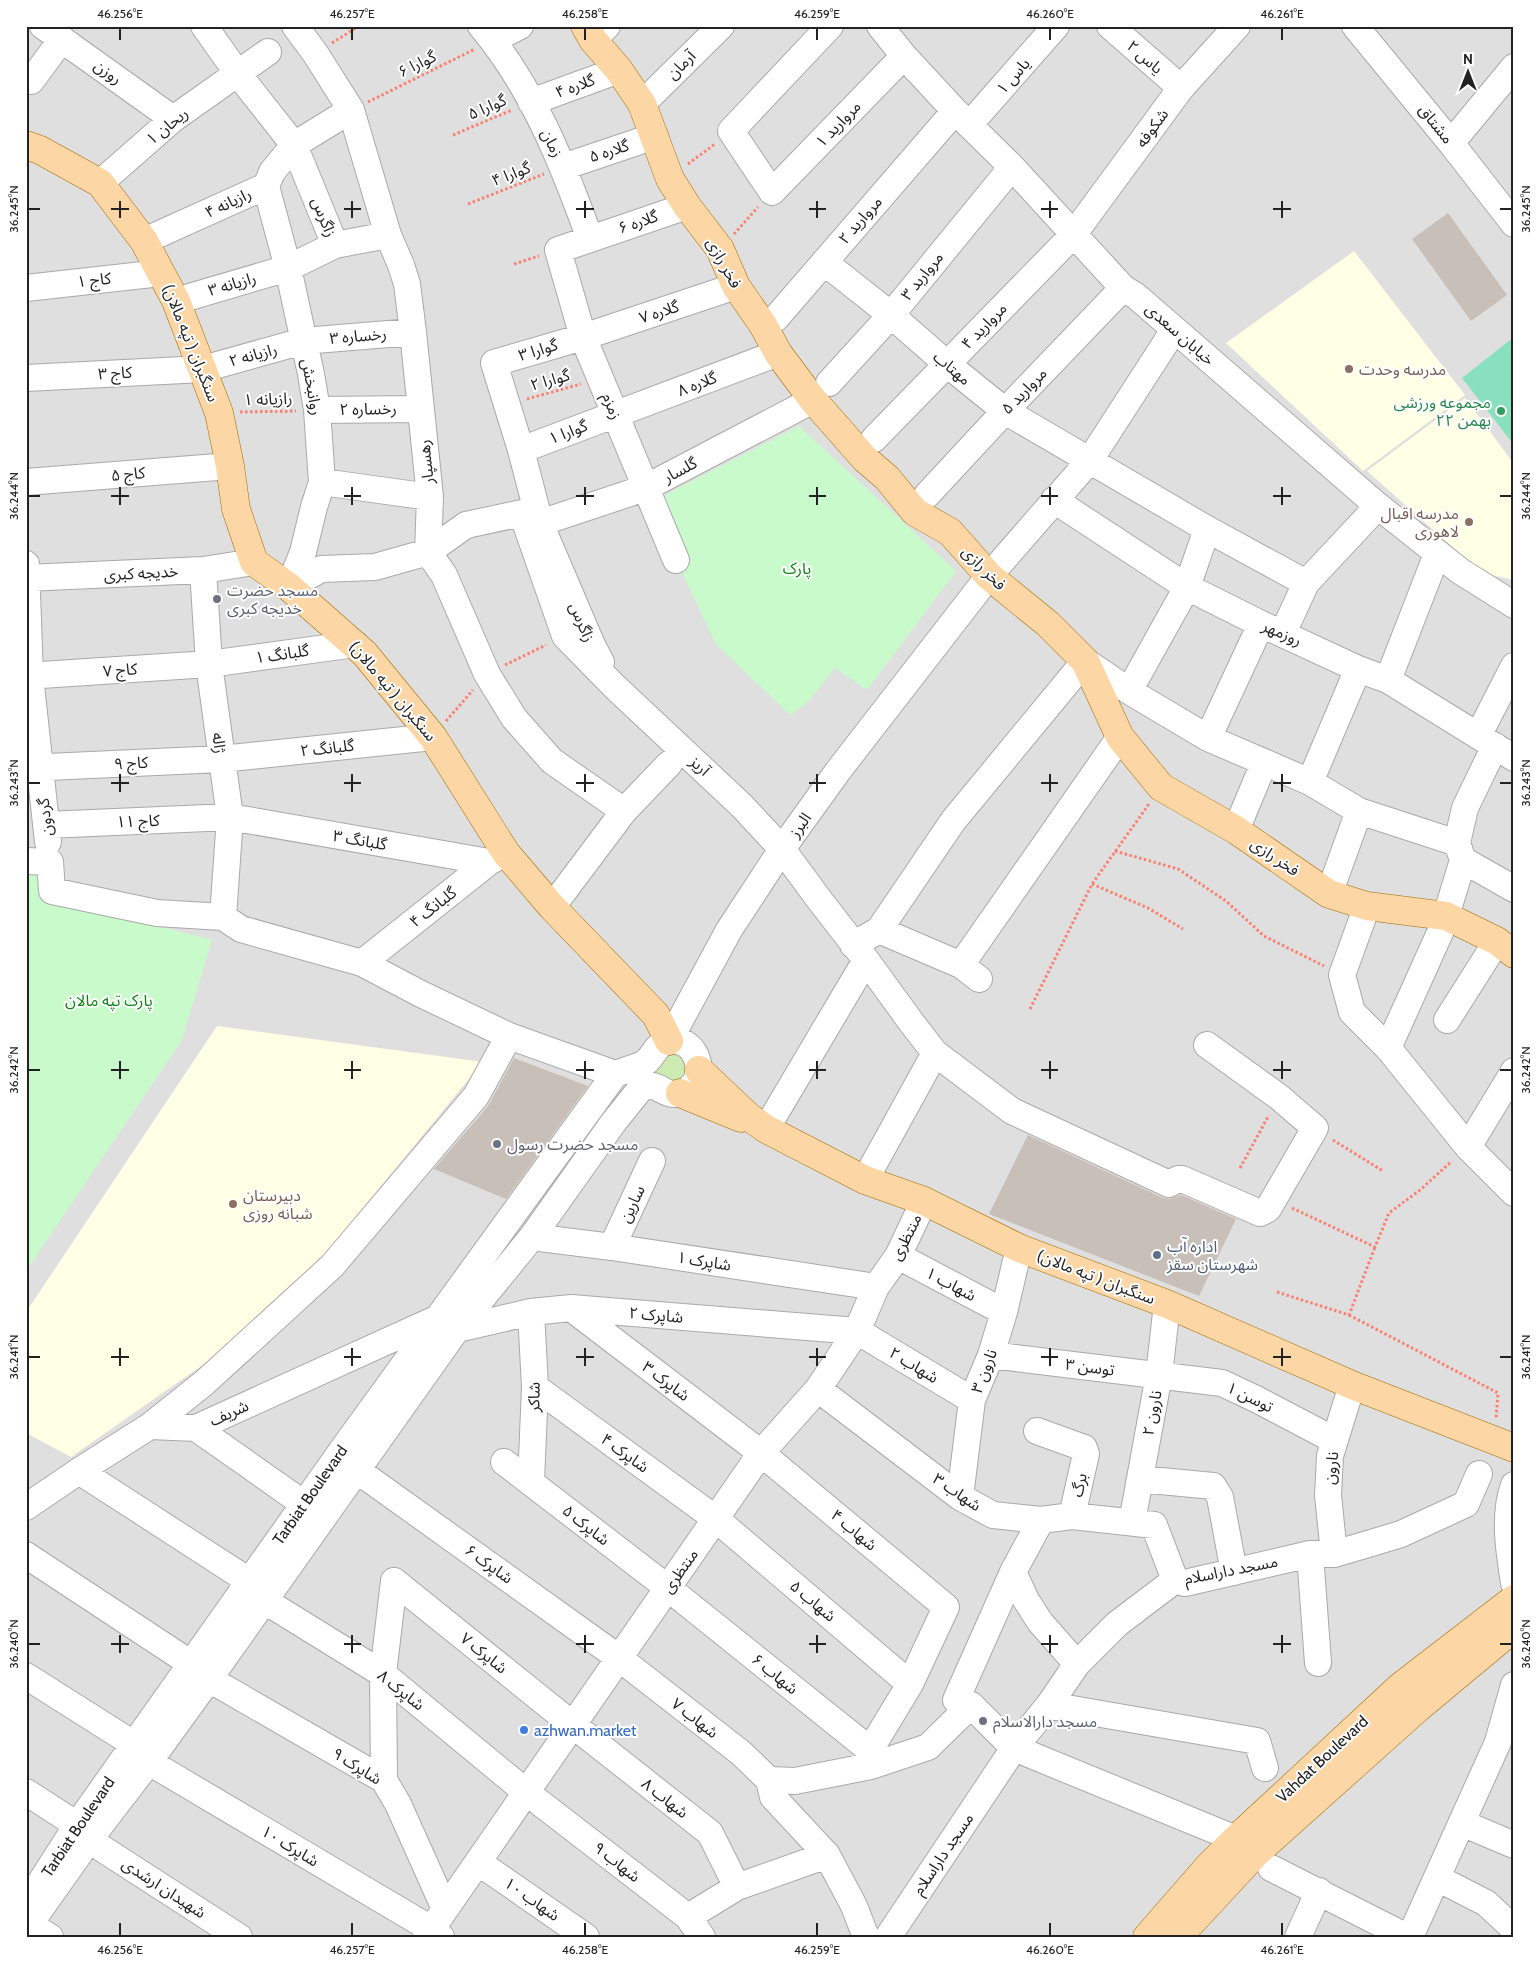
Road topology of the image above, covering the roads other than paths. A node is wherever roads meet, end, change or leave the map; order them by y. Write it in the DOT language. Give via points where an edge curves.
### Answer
graph roads {
  1 [pos="204,26"];
  2 [pos="295,26"];
  3 [pos="520,26"];
  4 [pos="721,26"];
  5 [pos="830,26"];
  6 [pos="880,26"];
  7 [pos="1056,26"];
  8 [pos="1110,26"];
  9 [pos="1237,26"];
  10 [pos="1355,26"];
  11 [pos="595,31"];
  12 [pos="52,32"];
  13 [pos="487,33"];
  14 [pos="268,52"];
  15 [pos="904,56"];
  16 [pos="1514,67"];
  17 [pos="619,70"];
  18 [pos="238,74"];
  19 [pos="31,81"];
  20 [pos="1181,88"];
  21 [pos="531,102"];
  22 [pos="642,104"];
  23 [pos="351,110"];
  24 [pos="962,118"];
  25 [pos="172,119"];
  26 [pos="655,136"];
  27 [pos="1451,143"];
  28 [pos="26,145"];
  29 [pos="294,145"];
  30 [pos="564,166"];
  31 [pos="1012,167"];
  32 [pos="100,184"];
  33 [pos="266,186"];
  34 [pos="687,206"];
  35 [pos="1514,224"];
  36 [pos="388,235"];
  37 [pos="1073,235"];
  38 [pos="590,239"];
  39 [pos="144,241"];
  40 [pos="335,245"];
  41 [pos="824,262"];
  42 [pos="288,268"];
  43 [pos="161,273"];
  44 [pos="736,286"];
  45 [pos="26,288"];
  46 [pos="1123,288"];
  47 [pos="176,301"];
  48 [pos="891,315"];
  49 [pos="763,325"];
  50 [pos="1174,330"];
  51 [pos="413,332"];
  52 [pos="582,337"];
  53 [pos="303,341"];
  54 [pos="778,353"];
  55 [pos="494,363"];
  56 [pos="947,364"];
  57 [pos="203,369"];
  58 [pos="26,378"];
  59 [pos="821,391"];
  60 [pos="420,409"];
  61 [pos="317,410"];
  62 [pos="1005,411"];
  63 [pos="615,414"];
  64 [pos="874,439"];
  65 [pos="521,450"];
  66 [pos="1090,460"];
  67 [pos="230,466"];
  68 [pos="26,482"];
  69 [pos="322,482"];
  70 [pos="645,488"];
  71 [pos="928,495"];
  72 [pos="430,497"];
  73 [pos="1054,500"];
  74 [pos="1378,506"];
  75 [pos="531,518"];
  76 [pos="1207,529"];
  77 [pos="428,552"];
  78 [pos="1437,554"];
  79 [pos="676,560"];
  80 [pos="254,562"];
  81 [pos="203,570"];
  82 [pos="27,573"];
  83 [pos="989,576"];
  84 [pos="1306,583"];
  85 [pos="289,587"];
  86 [pos="1187,587"];
  87 [pos="1512,602"];
  88 [pos="1272,629"];
  89 [pos="355,644"];
  90 [pos="1085,662"];
  91 [pos="209,664"];
  92 [pos="1514,666"];
  93 [pos="1358,669"];
  94 [pos="28,676"];
  95 [pos="1388,680"];
  96 [pos="614,686"];
  97 [pos="1129,691"];
  98 [pos="433,737"];
  99 [pos="1120,737"];
  100 [pos="1208,738"];
  101 [pos="1495,747"];
  102 [pos="221,759"];
  103 [pos="1264,763"];
  104 [pos="668,764"];
  105 [pos="33,768"];
  106 [pos="1310,782"];
  107 [pos="624,811"];
  108 [pos="1359,811"];
  109 [pos="230,817"];
  110 [pos="46,825"];
  111 [pos="1236,830"];
  112 [pos="782,849"];
  113 [pos="1460,852"];
  114 [pos="497,857"];
  115 [pos="38,861"];
  116 [pos="1514,889"];
  117 [pos="1329,894"];
  118 [pos="552,906"];
  119 [pos="1367,906"];
  120 [pos="222,916"];
  121 [pos="1446,917"];
  122 [pos="879,930"];
  123 [pos="1505,947"];
  124 [pos="860,952"];
  125 [pos="362,963"];
  126 [pos="1447,1020"];
  127 [pos="509,1036"];
  128 [pos="669,1041"];
  129 [pos="1207,1044"];
  130 [pos="1388,1048"];
  131 [pos="935,1052"];
  132 [pos="647,1062"];
  133 [pos="699,1070"];
  134 [pos="1514,1071"];
  135 [pos="615,1074"];
  136 [pos="654,1086"];
  137 [pos="680,1093"];
  138 [pos="766,1130"];
  139 [pos="1468,1147"];
  140 [pos="652,1161"];
  141 [pos="865,1180"];
  142 [pos="1514,1193"];
  143 [pos="924,1201"];
  144 [pos="532,1237"];
  145 [pos="612,1247"];
  146 [pos="1019,1248"];
  147 [pos="898,1256"];
  148 [pos="876,1287"];
  149 [pos="1167,1304"];
  150 [pos="571,1308"];
  151 [pos="531,1312"];
  152 [pos="1004,1312"];
  153 [pos="448,1323"];
  154 [pos="857,1331"];
  155 [pos="991,1355"];
  156 [pos="1159,1375"];
  157 [pos="1352,1385"];
  158 [pos="535,1387"];
  159 [pos="818,1388"];
  160 [pos="972,1400"];
  161 [pos="150,1426"];
  162 [pos="196,1428"];
  163 [pos="1037,1431"];
  164 [pos="1334,1440"];
  165 [pos="1514,1448"];
  166 [pos="761,1453"];
  167 [pos="504,1462"];
  168 [pos="358,1471"];
  169 [pos="79,1472"];
  170 [pos="1479,1474"];
  171 [pos="1140,1479"];
  172 [pos="531,1482"];
  173 [pos="1514,1485"];
  174 [pos="960,1497"];
  175 [pos="304,1504"];
  176 [pos="26,1508"];
  177 [pos="1072,1516"];
  178 [pos="716,1519"];
  179 [pos="1041,1520"];
  180 [pos="1143,1523"];
  181 [pos="1322,1554"];
  182 [pos="26,1555"];
  183 [pos="1013,1572"];
  184 [pos="1234,1572"];
  185 [pos="1174,1580"];
  186 [pos="249,1581"];
  187 [pos="1514,1583"];
  188 [pos="668,1588"];
  189 [pos="1514,1599"];
  190 [pos="265,1601"];
  191 [pos="1514,1628"];
  192 [pos="619,1658"];
  193 [pos="1318,1663"];
  194 [pos="1077,1664"];
  195 [pos="200,1671"];
  196 [pos="383,1674"];
  197 [pos="26,1676"];
  198 [pos="910,1684"];
  199 [pos="1514,1685"];
  200 [pos="971,1705"];
  201 [pos="1049,1705"];
  202 [pos="573,1725"];
  203 [pos="1014,1748"];
  204 [pos="142,1754"];
  205 [pos="871,1758"];
  206 [pos="1265,1768"];
  207 [pos="384,1780"];
  208 [pos="769,1780"];
  209 [pos="26,1792"];
  210 [pos="526,1792"];
  211 [pos="1462,1823"];
  212 [pos="83,1832"];
  213 [pos="1236,1839"];
  214 [pos="1514,1846"];
  215 [pos="827,1855"];
  216 [pos="478,1862"];
  217 [pos="1270,1868"];
  218 [pos="1437,1878"];
  219 [pos="737,1887"];
  220 [pos="1319,1891"];
  221 [pos="27,1924"];
  222 [pos="695,1927"];
  223 [pos="436,1928"];
  224 [pos="1514,1929"];
  225 [pos="50,1937"];
  226 [pos="239,1937"];
  227 [pos="586,1937"];
  228 [pos="866,1937"];
  229 [pos="888,1937"];
  230 [pos="1147,1937"];
  231 [pos="1178,1937"];
  232 [pos="1298,1937"];
  233 [pos="1408,1937"];
  1 -- 18 [label="street, زاگرس"];
  2 -- 23 [label="street"];
  3 -- 13 [label="street"];
  4 -- 22 [label="street, آرمان"];
  5 -- 15 [label="street, مروارید ۱" via="731,131 772,192"];
  6 -- 15 [label="street, خیابان سعدی"];
  7 -- 24 [label="street, یاس ۱"];
  8 -- 20 [label="street, یاس ۲"];
  9 -- 20 [label="street, شکوفه"];
  10 -- 27 [label="street, مشتاق"];
  11 -- 17 [label="main road, فخر رازی"];
  12 -- 19 [label="street"];
  12 -- 25 [label="street, روزن"];
  13 -- 21 [label="street, زمان" via="516,73"];
  14 -- 18 [label="street, ریحان ۱"];
  15 -- 24 [label="street, خیابان سعدی"];
  16 -- 27 [label="street"];
  17 -- 21 [label="street, گلاره ۴"];
  17 -- 22 [label="main road, فخر رازی"];
  18 -- 25 [label="street, ریحان ۱"];
  18 -- 29 [label="street, زاگرس"];
  20 -- 37 [label="street, شکوفه"];
  21 -- 30 [label="street, زمان"];
  22 -- 26 [label="main road, فخر رازی"];
  23 -- 29 [label="street, رازیانه ۴"];
  23 -- 36 [label="street"];
  24 -- 31 [label="street, خیابان سعدی"];
  24 -- 41 [label="street, مروارید ۲"];
  25 -- 32 [label="street, ریحان ۱"];
  26 -- 30 [label="street, گلاره ۵"];
  26 -- 34 [label="main road, فخر رازی" via="670,179"];
  27 -- 35 [label="street, مشتاق"];
  28 -- 32 [label="main road, سنگبران ( تپه مالان)"];
  29 -- 33 [label="street, رازیانه ۴" via="272,172"];
  29 -- 40 [label="street, زاگرس"];
  30 -- 38 [label="street, زمان"];
  31 -- 37 [label="street, خیابان سعدی"];
  31 -- 48 [label="street, مرواربد ۳"];
  32 -- 39 [label="main road, سنگبران ( تپه مالان)"];
  33 -- 39 [label="street, رازیانه ۴"];
  33 -- 42 [label="street, روانبخش"];
  34 -- 38 [label="street, گلاره ۶"];
  34 -- 44 [label="main road, فخر رازی" via="720,250"];
  36 -- 40 [label="street, زاگرس"];
  36 -- 51 [label="street" via="407,284"];
  37 -- 46 [label="street, خیابان سعدی"];
  37 -- 56 [label="street, مروارید ۴"];
  38 -- 52 [label="street, زمزم" via="558,250"];
  39 -- 43 [label="main road, سنگبران ( تپه مالان)"];
  40 -- 42 [label="street, رازیانه ۳"];
  41 -- 48 [label="street, مهتاب"];
  41 -- 49 [label="street, مروارید ۲" via="776,318"];
  42 -- 47 [label="street, رازیانه ۳"];
  42 -- 53 [label="street, روانبخش"];
  43 -- 45 [label="street, کاج ۱"];
  43 -- 47 [label="main road, سنگبران ( تپه مالان)"];
  44 -- 49 [label="main road, فخر رازی"];
  44 -- 52 [label="street, گلاره ۷"];
  46 -- 50 [label="street, خیابان سعدی"];
  46 -- 62 [label="street, مروارید ۵"];
  47 -- 57 [label="main road, سنگبران ( تپه مالان)"];
  48 -- 56 [label="street, مهتاب"];
  48 -- 59 [label="street, مرواربد ۳"];
  49 -- 54 [label="main road, فخر رازی"];
  50 -- 66 [label="street, البرز"];
  50 -- 74 [label="street, خیابان سعدی"];
  51 -- 53 [label="street, رخساره ۳"];
  51 -- 60 [label="street, رهسپار"];
  52 -- 55 [label="street, گوارا ۳"];
  52 -- 63 [label="street, زمزم"];
  53 -- 57 [label="street, رازیانه ۲"];
  53 -- 61 [label="street, روانبخش"];
  54 -- 59 [label="main road, فخر رازی"];
  54 -- 63 [label="street, گلاره ۸"];
  55 -- 65 [label="street, زاگرس"];
  56 -- 62 [label="street, مهتاب"];
  56 -- 64 [label="street, مروارید ۴"];
  57 -- 58 [label="street, کاج ۳"];
  57 -- 67 [label="main road, سنگبران ( تپه مالان)" via="219,413"];
  59 -- 70 [label="street, گلسار"];
  59 -- 83 [label="main road, فخر رازی" via="865,459 887,478 915,512 950,532"];
  60 -- 61 [label="street, رخساره ۲"];
  60 -- 72 [label="street, رهسپار"];
  61 -- 69 [label="street, روانبخش"];
  62 -- 66 [label="street, مهتاب"];
  62 -- 71 [label="street, مروارید ۵"];
  63 -- 65 [label="street, گوارا ۱"];
  63 -- 70 [label="street, زمزم"];
  65 -- 75 [label="street, زاگرس"];
  66 -- 73 [label="street, البرز"];
  66 -- 76 [label="street, مهتاب"];
  67 -- 68 [label="street, کاج ۵"];
  67 -- 80 [label="main road, سنگبران ( تپه مالان)" via="236,508"];
  69 -- 72 [label="street"];
  69 -- 85 [label="street, روانبخش" via="303,552"];
  70 -- 75 [label="street, گلسار"];
  70 -- 79 [label="street, زمزم"];
  72 -- 77 [label="street, رهسپار"];
  73 -- 83 [label="street, البرز"];
  73 -- 86 [label="street, روزمهر"];
  74 -- 78 [label="street, خیابان سعدی"];
  74 -- 84 [label="street"];
  75 -- 77 [label="street, گلسار" via="466,526"];
  75 -- 96 [label="street, زاگرس"];
  76 -- 84 [label="street, مهتاب"];
  76 -- 86 [label="street"];
  77 -- 85 [label="street, گلسار" via="375,566 321,569"];
  77 -- 107 [label="street" via="444,575 486,674 514,718 552,761"];
  78 -- 87 [label="street, خیابان سعدی"];
  78 -- 95 [label="street"];
  80 -- 81 [label="street, خدیجه کبری"];
  80 -- 85 [label="main road, سنگبران ( تپه مالان)"];
  81 -- 82 [label="street, خدیجه کبری"];
  81 -- 91 [label="street, ژاله"];
  82 -- 94 [label="street, گردون"];
  83 -- 90 [label="main road, فخر رازی" via="1048,624"];
  83 -- 112 [label="street, البرز" via="838,771"];
  84 -- 88 [label="street"];
  85 -- 89 [label="main road, سنگبران ( تپه مالان)"];
  86 -- 88 [label="street, روزمهر"];
  86 -- 97 [label="street"];
  88 -- 93 [label="street, روزمهر"];
  88 -- 100 [label="street"];
  89 -- 91 [label="street, گلبانگ ۱"];
  89 -- 98 [label="main road, سنگبران ( تپه مالان)"];
  90 -- 97 [label="street"];
  90 -- 99 [label="main road, فخر رازی"];
  90 -- 122 [label="street" via="953,821"];
  91 -- 94 [label="street, کاج ۷"];
  91 -- 102 [label="street, ژاله"];
  92 -- 101 [label="street"];
  93 -- 95 [label="street, روزمهر"];
  93 -- 106 [label="street"];
  94 -- 105 [label="street, گردون"];
  95 -- 101 [label="street, روزمهر"];
  96 -- 112 [label="street, آریز" via="742,806"];
  97 -- 100 [label="street"];
  98 -- 102 [label="street, گلبانگ ۲"];
  98 -- 114 [label="main road, سنگبران ( تپه مالان)"];
  99 -- 111 [label="main road, فخر رازی" via="1161,787"];
  99 -- 122 [label="street" via="970,972"];
  100 -- 103 [label="street"];
  101 -- 113 [label="street" via="1465,808"];
  102 -- 105 [label="street, کاج ۹"];
  102 -- 109 [label="street, ژاله"];
  103 -- 106 [label="street"];
  103 -- 111 [label="street"];
  104 -- 107 [label="street"];
  105 -- 110 [label="street, گردون"];
  106 -- 108 [label="street"];
  107 -- 118 [label="street"];
  108 -- 113 [label="street"];
  108 -- 117 [label="street"];
  109 -- 110 [label="street, کاج ۱۱"];
  109 -- 114 [label="street, گلبانگ ۳"];
  109 -- 120 [label="street, ژاله"];
  110 -- 115 [label="street, گردون"];
  111 -- 117 [label="main road, فخر رازی"];
  112 -- 124 [label="street, آریز"];
  112 -- 128 [label="street, البرز" via="729,930"];
  113 -- 116 [label="street"];
  113 -- 121 [label="street"];
  114 -- 118 [label="main road, سنگبران ( تپه مالان)"];
  114 -- 125 [label="street, گلبانگ ۴"];
  115 -- 120 [label="street, گردون" via="52,891 157,913"];
  117 -- 119 [label="main road, فخر رازی"];
  118 -- 128 [label="main road, سنگبران ( تپه مالان)" via="656,1015"];
  119 -- 121 [label="main road, فخر رازی"];
  119 -- 130 [label="street" via="1342,975 1352,1012"];
  120 -- 125 [label="street" via="241,929"];
  121 -- 123 [label="main road, فخر رازی"];
  121 -- 130 [label="street"];
  122 -- 124 [label="street"];
  123 -- 126 [label="street"];
  124 -- 131 [label="street, آریز"];
  124 -- 138 [label="street"];
  125 -- 127 [label="street"];
  127 -- 135 [label="street"];
  127 -- 161 [label="street" via="476,1096 332,1266 204,1382"];
  128 -- 132 [label="street" via="655,1048"];
  128 -- 133 [label="street" via="678,1041 693,1050"];
  129 -- 131 [label="street, آریز" via="1315,1128 1268,1210 1260,1213 1182,1178 1169,1184 1012,1111"];
  130 -- 139 [label="street"];
  131 -- 141 [label="street"];
  132 -- 135 [label="street"];
  132 -- 136 [label="street" via="648,1077"];
  133 -- 137 [label="street" via="695,1083"];
  133 -- 138 [label="main road, سنگبران ( تپه مالان)"];
  134 -- 139 [label="street"];
  135 -- 153 [label="street, Tarbiat Boulevard"];
  136 -- 137 [label="street" via="664,1093"];
  136 -- 144 [label="street, Tarbiat Boulevard" via="641,1088"];
  137 -- 138 [label="main road"];
  138 -- 141 [label="main road, سنگبران ( تپه مالان)"];
  139 -- 142 [label="street"];
  140 -- 145 [label="street, سارین"];
  141 -- 143 [label="main road, سنگبران ( تپه مالان)"];
  143 -- 146 [label="main road, سنگبران ( تپه مالان)"];
  143 -- 147 [label="street, منتظری"];
  144 -- 145 [label="street, شاپرک ۱"];
  144 -- 153 [label="street, Tarbiat Boulevard"];
  145 -- 148 [label="street, شاپرک ۱"];
  146 -- 149 [label="main road, سنگبران ( تپه مالان)"];
  146 -- 152 [label="street, نارون ۳"];
  147 -- 148 [label="street, منتظری"];
  147 -- 152 [label="street, شهاب ۱"];
  148 -- 154 [label="street, منتظری"];
  149 -- 156 [label="street, نارون ۲"];
  149 -- 157 [label="main road, سنگبران ( تپه مالان)"];
  150 -- 151 [label="street, شاپرک ۲"];
  150 -- 154 [label="street, شاپرک ۲"];
  150 -- 166 [label="street, شاپرک ۳"];
  151 -- 153 [label="street, شاپرک ۲"];
  151 -- 158 [label="street, شاکر"];
  152 -- 155 [label="street, نارون ۳"];
  153 -- 162 [label="street, شریف"];
  153 -- 168 [label="street, Tarbiat Boulevard"];
  153 -- 175 [label="street, Tarbiat Boulevard"];
  154 -- 159 [label="street, منتظری"];
  154 -- 160 [label="street, شهاب ۲"];
  155 -- 156 [label="street, توسن ۳"];
  155 -- 160 [label="street, نارون ۳"];
  156 -- 164 [label="street, توسن ۱" via="1222,1382"];
  156 -- 171 [label="street, نارون ۲"];
  157 -- 164 [label="street, نارون"];
  157 -- 165 [label="main road, سنگبران ( تپه مالان)"];
  158 -- 172 [label="street, شاکر"];
  158 -- 178 [label="street, شاپرک ۴"];
  159 -- 166 [label="street, منتظری"];
  159 -- 174 [label="street, شهاب ۳"];
  160 -- 174 [label="street, نارون ۳"];
  161 -- 162 [label="street, شریف"];
  161 -- 169 [label="street"];
  162 -- 175 [label="street"];
  163 -- 177 [label="street, برگ" via="1084,1448 1086,1454"];
  164 -- 181 [label="street, نارون"];
  166 -- 178 [label="street, منتظری"];
  166 -- 198 [label="street, شهاب ۴" via="946,1607"];
  167 -- 172 [label="street, شاپرک ۵"];
  168 -- 190 [label="street, Tarbiat Boulevard"];
  168 -- 192 [label="street, شاپرک ۶"];
  169 -- 176 [label="street"];
  169 -- 186 [label="street"];
  170 -- 181 [label="street, مسجد داراسلام" via="1466,1504 1401,1534"];
  171 -- 180 [label="street, نارون ۲"];
  171 -- 184 [label="street" via="1213,1486 1220,1497"];
  172 -- 188 [label="street, شاپرک ۵"];
  173 -- 187 [label="street" via="1508,1500"];
  174 -- 179 [label="street, شهاب ۳" via="992,1515"];
  175 -- 186 [label="street, Tarbiat Boulevard"];
  177 -- 179 [label="street, شهاب ۳"];
  177 -- 180 [label="street, شهاب ۳"];
  178 -- 188 [label="street, منتظری"];
  178 -- 198 [label="street, شهاب ۵"];
  179 -- 183 [label="street"];
  180 -- 185 [label="street"];
  181 -- 184 [label="street, مسجد داراسلام"];
  181 -- 193 [label="street, نارون"];
  182 -- 195 [label="street, شاپرک ۹"];
  183 -- 194 [label="street" via="1040,1622"];
  183 -- 200 [label="street" via="956,1700"];
  184 -- 185 [label="street, مسجد داراسلام" via="1184,1582"];
  185 -- 194 [label="street, مسجد داراسلام" via="1117,1624"];
  186 -- 195 [label="street, Tarbiat Boulevard"];
  188 -- 192 [label="street, منتظری"];
  188 -- 205 [label="street, شهاب ۶"];
  189 -- 213 [label="main road, Vahdat Boulevard" via="1401,1686"];
  190 -- 195 [label="street, Tarbiat Boulevard"];
  190 -- 196 [label="street, شاپرک ۸"];
  191 -- 231 [label="main road, Vahdat Boulevard" via="1418,1708 1256,1853"];
  192 -- 202 [label="street, منتظری"];
  192 -- 208 [label="street, شهاب ۷" via="741,1753"];
  194 -- 201 [label="street, مسجد داراسلام"];
  195 -- 204 [label="street, Tarbiat Boulevard"];
  195 -- 207 [label="street, شاپرک ۹"];
  196 -- 202 [label="street, شاپرک ۷" via="394,1581"];
  196 -- 207 [label="street"];
  196 -- 210 [label="street, شاپرک ۸"];
  197 -- 204 [label="street, شاپرک ۱۰"];
  198 -- 205 [label="street"];
  199 -- 211 [label="street" via="1498,1742"];
  200 -- 203 [label="street"];
  200 -- 205 [label="street" via="928,1747"];
  201 -- 203 [label="street, مسجد داراسلام"];
  201 -- 206 [label="street" via="1257,1741"];
  202 -- 210 [label="street, منتظری"];
  202 -- 219 [label="street, شهاب ۸" via="710,1833"];
  203 -- 213 [label="street"];
  203 -- 229 [label="street, مسجد داراسلام"];
  204 -- 212 [label="street, Tarbiat Boulevard"];
  204 -- 223 [label="street, شاپرک ۱۰"];
  205 -- 208 [label="street" via="795,1781"];
  207 -- 223 [label="street, شاپرک ۹" via="398,1804"];
  208 -- 215 [label="street" via="773,1797"];
  209 -- 212 [label="street, شهیدان ارشدی"];
  210 -- 216 [label="street, منتظری"];
  210 -- 222 [label="street, شهاب ۹"];
  211 -- 214 [label="street"];
  211 -- 218 [label="street"];
  212 -- 221 [label="street, Tarbiat Boulevard" via="34,1918"];
  212 -- 226 [label="street, شهیدان ارشدی"];
  213 -- 230 [label="main road, Vahdat Boulevard"];
  215 -- 219 [label="street"];
  215 -- 228 [label="street"];
  216 -- 223 [label="street, منتظری"];
  216 -- 227 [label="street, شهاب ۱۰"];
  217 -- 220 [label="street"];
  218 -- 224 [label="street" via="1486,1903"];
  218 -- 233 [label="street"];
  219 -- 222 [label="street"];
  220 -- 232 [label="street"];
  220 -- 233 [label="street"];
  221 -- 225 [label="street"];
}
